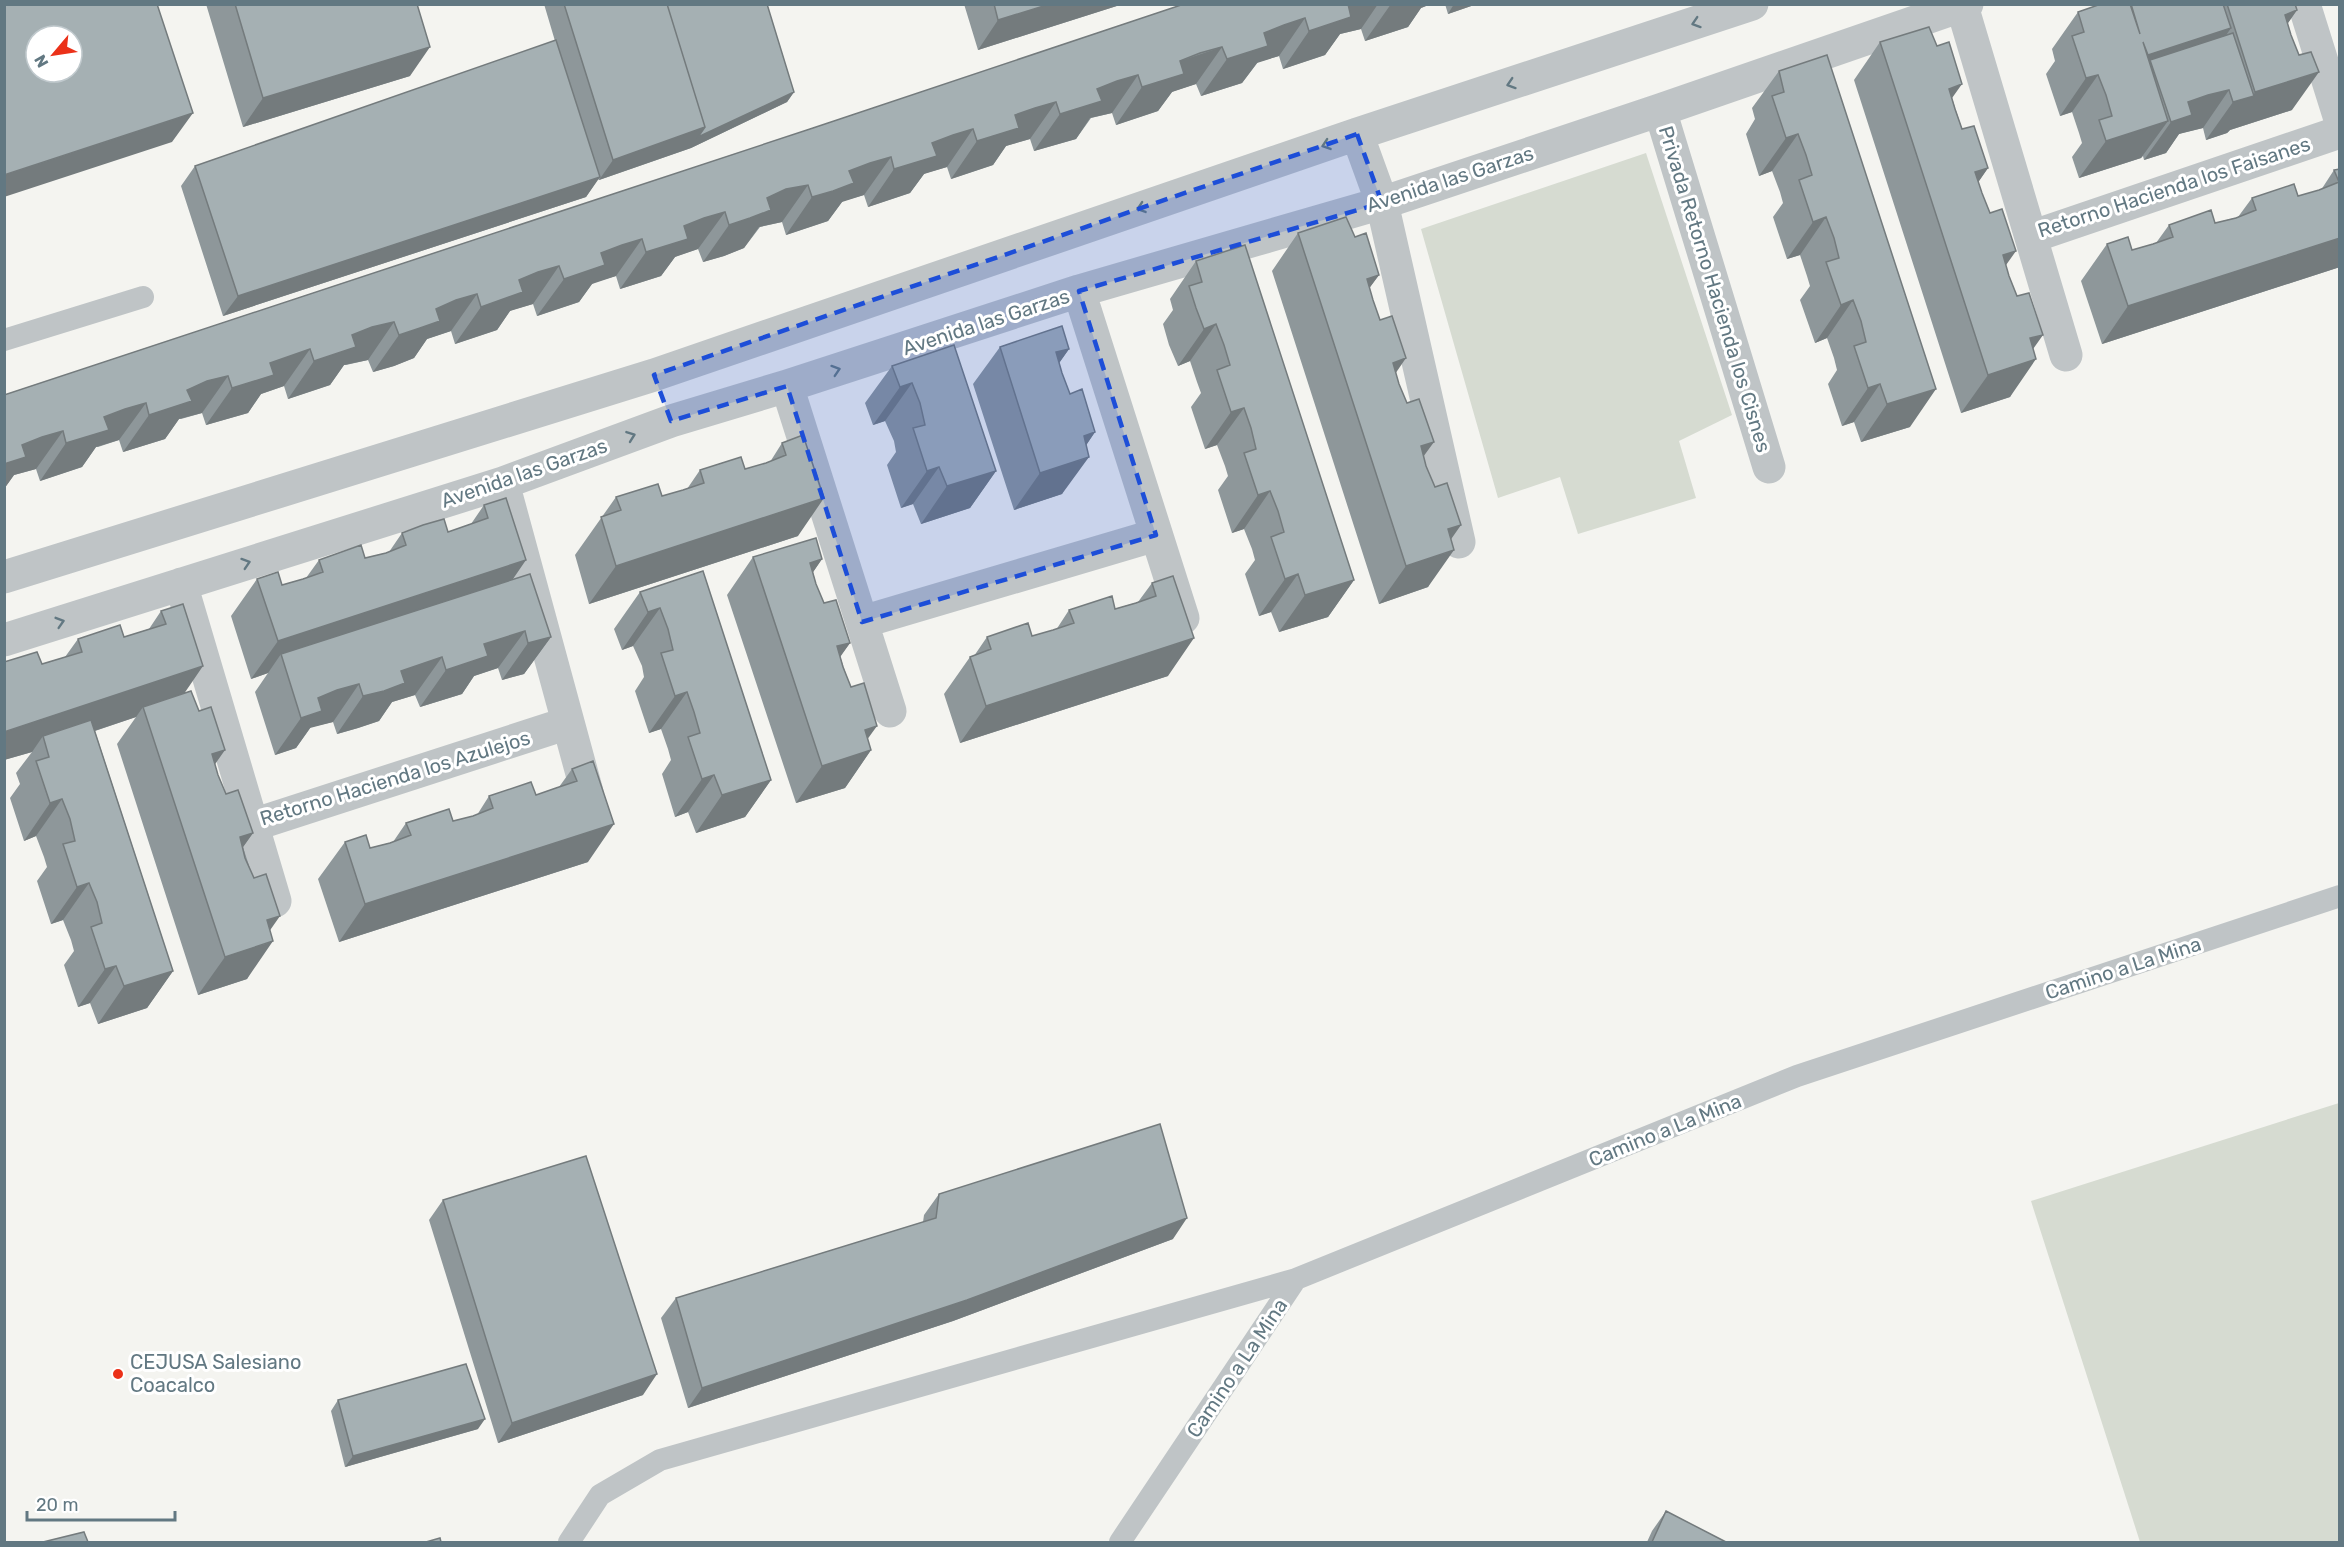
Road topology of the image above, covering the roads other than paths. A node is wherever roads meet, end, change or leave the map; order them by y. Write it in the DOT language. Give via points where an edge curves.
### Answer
graph roads {
  1 [pos="1752,4"];
  2 [pos="2304,4"];
  3 [pos="1965,5"];
  4 [pos="1660,110"];
  5 [pos="2340,119"];
  6 [pos="2340,132"];
  7 [pos="1357,134"];
  8 [pos="1382,202"];
  9 [pos="2031,237"];
  10 [pos="1079,291"];
  11 [pos="142,297"];
  12 [pos="4,340"];
  13 [pos="2066,355"];
  14 [pos="654,375"];
  15 [pos="787,386"];
  16 [pos="671,421"];
  17 [pos="1769,467"];
  18 [pos="502,483"];
  19 [pos="1156,535"];
  20 [pos="1459,542"];
  21 [pos="4,577"];
  22 [pos="181,584"];
  23 [pos="862,622"];
  24 [pos="1184,622"];
  25 [pos="4,640"];
  26 [pos="890,711"];
  27 [pos="568,723"];
  28 [pos="587,792"];
  29 [pos="253,825"];
  30 [pos="2340,896"];
  31 [pos="275,901"];
  32 [pos="1296,1279"];
  33 [pos="569,1542"];
  34 [pos="1120,1542"];
  1 -- 7 [label="street, one-way"];
  2 -- 5 [label="street"];
  3 -- 4 [label="street, Avenida las Garzas"];
  3 -- 9 [label="street, Retorno Hacienda los Faisanes"];
  4 -- 8 [label="street, Avenida las Garzas"];
  4 -- 17 [label="street, Privada Retorno Hacienda los Cisnes"];
  6 -- 9 [label="street, Retorno Hacienda los Faisanes"];
  7 -- 8 [label="street"];
  7 -- 14 [label="street, one-way"];
  8 -- 10 [label="street, Avenida las Garzas"];
  8 -- 20 [label="street"];
  9 -- 13 [label="street"];
  15 -- 10 [label="street, Avenida las Garzas, one-way"];
  10 -- 19 [label="street"];
  11 -- 12 [label="lane"];
  14 -- 16 [label="street"];
  14 -- 21 [label="street"];
  15 -- 16 [label="street, Avenida las Garzas"];
  15 -- 23 [label="street"];
  18 -- 16 [label="street, Avenida las Garzas, one-way"];
  22 -- 18 [label="street, Avenida las Garzas, one-way"];
  18 -- 27 [label="street"];
  19 -- 23 [label="street"];
  19 -- 24 [label="street"];
  25 -- 22 [label="street, Avenida las Garzas, one-way"];
  22 -- 29 [label="street, Retorno Hacienda los Azulejos"];
  23 -- 26 [label="street"];
  27 -- 28 [label="street"];
  27 -- 29 [label="street, Retorno Hacienda los Azulejos"];
  29 -- 31 [label="street"];
  30 -- 32 [label="lane, Camino a La Mina" via="1797,1076"];
  32 -- 33 [label="lane" via="660,1460 600,1495"];
  32 -- 34 [label="lane, Camino a La Mina"];
}
